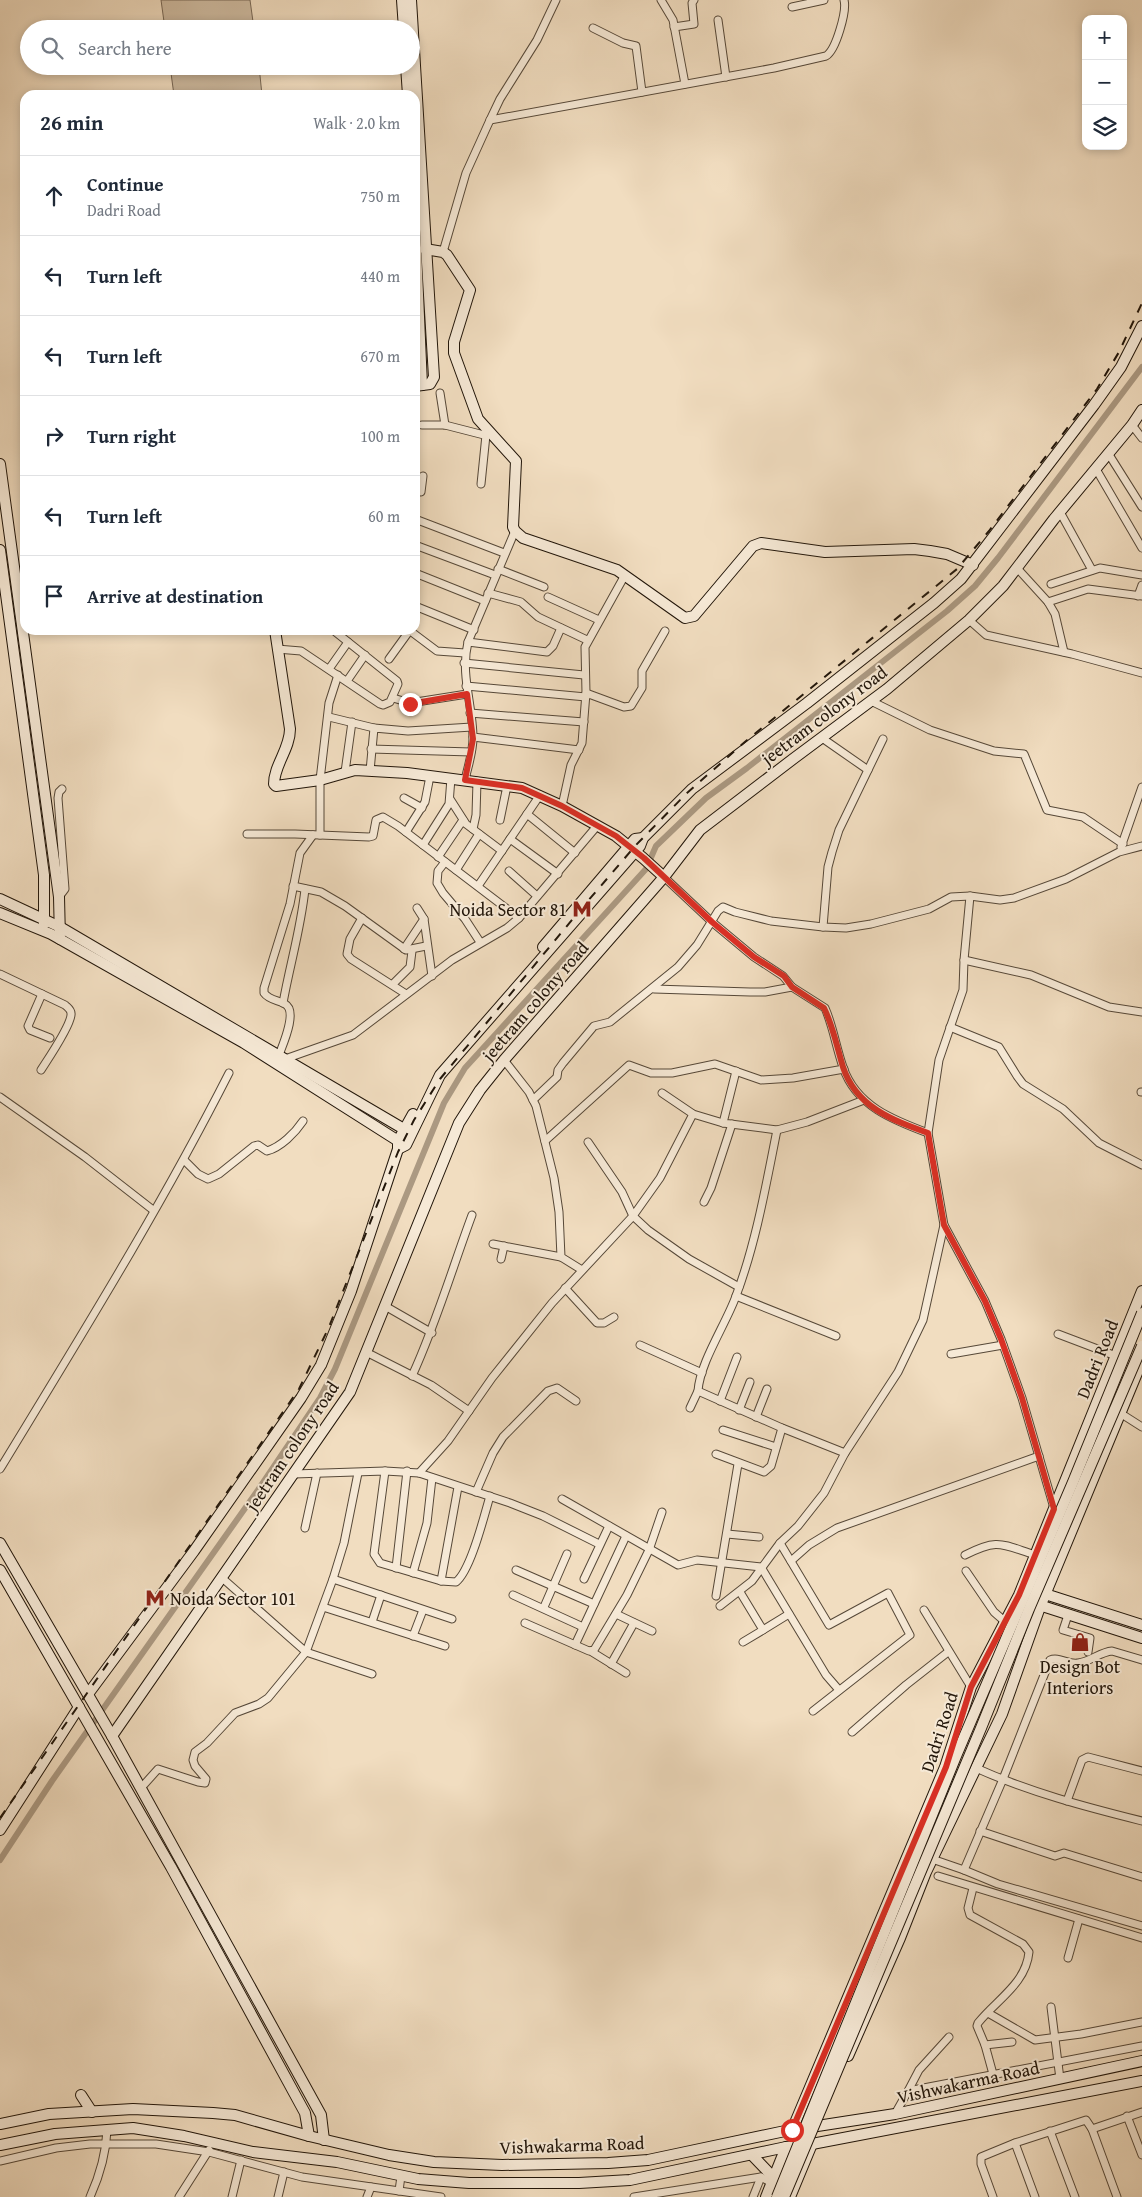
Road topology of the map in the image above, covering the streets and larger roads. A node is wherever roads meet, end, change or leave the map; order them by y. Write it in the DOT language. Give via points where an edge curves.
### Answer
graph roads {
  1 [pos="402,0"];
  2 [pos="411,0"];
  3 [pos="556,0"];
  4 [pos="661,0"];
  5 [pos="694,0"];
  6 [pos="824,0"];
  7 [pos="844,0"];
  8 [pos="792,7"];
  9 [pos="403,20"];
  10 [pos="412,20"];
  11 [pos="718,20"];
  12 [pos="674,27"];
  13 [pos="593,28"];
  14 [pos="407,75"];
  15 [pos="413,75"];
  16 [pos="726,77"];
  17 [pos="685,84"];
  18 [pos="408,90"];
  19 [pos="414,90"];
  20 [pos="642,92"];
  21 [pos="490,120"];
  22 [pos="420,241"];
  23 [pos="425,250"];
  24 [pos="443,252"];
  25 [pos="1142,326"];
  26 [pos="420,385"];
  27 [pos="440,393"];
  28 [pos="1142,410"];
  29 [pos="422,425"];
  30 [pos="445,425"];
  31 [pos="1132,425"];
  32 [pos="489,434"];
  33 [pos="1142,438"];
  34 [pos="1108,453"];
  35 [pos="0,464"];
  36 [pos="1096,469"];
  37 [pos="423,476"];
  38 [pos="481,484"];
  39 [pos="420,492"];
  40 [pos="1142,508"];
  41 [pos="1060,512"];
  42 [pos="420,521"];
  43 [pos="515,531"];
  44 [pos="420,547"];
  45 [pos="1142,548"];
  46 [pos="0,550"];
  47 [pos="504,553"];
  48 [pos="973,565"];
  49 [pos="1017,568"];
  50 [pos="1092,570"];
  51 [pos="497,572"];
  52 [pos="420,575"];
  53 [pos="625,575"];
  54 [pos="1142,575"];
  55 [pos="1051,584"];
  56 [pos="1142,585"];
  57 [pos="544,587"];
  58 [pos="488,593"];
  59 [pos="1140,596"];
  60 [pos="548,597"];
  61 [pos="485,601"];
  62 [pos="1048,602"];
  63 [pos="420,608"];
  64 [pos="20,611"];
  65 [pos="599,620"];
  66 [pos="969,620"];
  67 [pos="561,628"];
  68 [pos="474,630"];
  69 [pos="665,631"];
  70 [pos="23,635"];
  71 [pos="275,635"];
  72 [pos="339,635"];
  73 [pos="406,635"];
  74 [pos="416,635"];
  75 [pos="588,640"];
  76 [pos="348,642"];
  77 [pos="468,642"];
  78 [pos="277,649"];
  79 [pos="1064,652"];
  80 [pos="465,653"];
  81 [pos="365,655"];
  82 [pos="389,659"];
  83 [pos="464,663"];
  84 [pos="329,669"];
  85 [pos="1142,673"];
  86 [pos="338,675"];
  87 [pos="584,675"];
  88 [pos="347,681"];
  89 [pos="467,690"];
  90 [pos="586,695"];
  91 [pos="393,698"];
  92 [pos="871,701"];
  93 [pos="470,713"];
  94 [pos="329,717"];
  95 [pos="352,722"];
  96 [pos="584,722"];
  97 [pos="472,726"];
  98 [pos="374,728"];
  99 [pos="473,736"];
  100 [pos="822,738"];
  101 [pos="883,739"];
  102 [pos="371,749"];
  103 [pos="579,750"];
  104 [pos="471,752"];
  105 [pos="868,770"];
  106 [pos="370,771"];
  107 [pos="345,772"];
  108 [pos="430,776"];
  109 [pos="451,778"];
  110 [pos="320,780"];
  111 [pos="465,780"];
  112 [pos="477,781"];
  113 [pos="507,786"];
  114 [pos="1142,787"];
  115 [pos="62,789"];
  116 [pos="540,796"];
  117 [pos="404,798"];
  118 [pos="450,799"];
  119 [pos="562,806"];
  120 [pos="422,808"];
  121 [pos="527,814"];
  122 [pos="463,820"];
  123 [pos="500,820"];
  124 [pos="597,826"];
  125 [pos="406,832"];
  126 [pos="476,832"];
  127 [pos="247,834"];
  128 [pos="316,835"];
  129 [pos="510,839"];
  130 [pos="1123,844"];
  131 [pos="423,845"];
  132 [pos="1142,846"];
  133 [pos="502,851"];
  134 [pos="636,851"];
  135 [pos="1119,852"];
  136 [pos="575,853"];
  137 [pos="438,856"];
  138 [pos="445,862"];
  139 [pos="456,870"];
  140 [pos="509,871"];
  141 [pos="558,874"];
  142 [pos="661,874"];
  143 [pos="293,886"];
  144 [pos="478,886"];
  145 [pos="305,889"];
  146 [pos="537,896"];
  147 [pos="970,896"];
  148 [pos="59,897"];
  149 [pos="0,899"];
  150 [pos="417,908"];
  151 [pos="0,913"];
  152 [pos="362,918"];
  153 [pos="519,918"];
  154 [pos="44,919"];
  155 [pos="424,919"];
  156 [pos="712,922"];
  157 [pos="60,927"];
  158 [pos="823,927"];
  159 [pos="43,931"];
  160 [pos="60,939"];
  161 [pos="480,942"];
  162 [pos="426,946"];
  163 [pos="408,950"];
  164 [pos="964,960"];
  165 [pos="432,976"];
  166 [pos="1,977"];
  167 [pos="393,984"];
  168 [pos="792,987"];
  169 [pos="654,989"];
  170 [pos="42,994"];
  171 [pos="406,994"];
  172 [pos="284,1003"];
  173 [pos="1142,1012"];
  174 [pos="950,1027"];
  175 [pos="50,1038"];
  176 [pos="282,1057"];
  177 [pos="504,1060"];
  178 [pos="844,1069"];
  179 [pos="41,1070"];
  180 [pos="736,1071"];
  181 [pos="229,1073"];
  182 [pos="662,1093"];
  183 [pos="0,1097"];
  184 [pos="534,1100"];
  185 [pos="864,1100"];
  186 [pos="693,1114"];
  187 [pos="303,1121"];
  188 [pos="724,1122"];
  189 [pos="732,1124"];
  190 [pos="777,1130"];
  191 [pos="408,1131"];
  192 [pos="928,1133"];
  193 [pos="545,1141"];
  194 [pos="588,1142"];
  195 [pos="401,1145"];
  196 [pos="184,1160"];
  197 [pos="1142,1165"];
  198 [pos="704,1202"];
  199 [pos="153,1210"];
  200 [pos="472,1215"];
  201 [pos="634,1216"];
  202 [pos="944,1225"];
  203 [pos="493,1244"];
  204 [pos="504,1246"];
  205 [pos="561,1257"];
  206 [pos="501,1259"];
  207 [pos="582,1270"];
  208 [pos="739,1287"];
  209 [pos="564,1288"];
  210 [pos="1142,1290"];
  211 [pos="736,1296"];
  212 [pos="385,1306"];
  213 [pos="1142,1313"];
  214 [pos="614,1317"];
  215 [pos="432,1333"];
  216 [pos="1058,1334"];
  217 [pos="836,1336"];
  218 [pos="640,1345"];
  219 [pos="1003,1345"];
  220 [pos="1142,1346"];
  221 [pos="366,1352"];
  222 [pos="952,1354"];
  223 [pos="1116,1356"];
  224 [pos="737,1357"];
  225 [pos="1142,1361"];
  226 [pos="702,1374"];
  227 [pos="412,1376"];
  228 [pos="750,1382"];
  229 [pos="767,1389"];
  230 [pos="698,1391"];
  231 [pos="576,1401"];
  232 [pos="720,1401"];
  233 [pos="690,1408"];
  234 [pos="469,1410"];
  235 [pos="739,1410"];
  236 [pos="1120,1413"];
  237 [pos="756,1417"];
  238 [pos="1142,1427"];
  239 [pos="782,1428"];
  240 [pos="723,1430"];
  241 [pos="776,1447"];
  242 [pos="845,1453"];
  243 [pos="716,1454"];
  244 [pos="1039,1456"];
  245 [pos="738,1464"];
  246 [pos="0,1469"];
  247 [pos="385,1471"];
  248 [pos="407,1471"];
  249 [pos="317,1473"];
  250 [pos="358,1473"];
  251 [pos="420,1473"];
  252 [pos="294,1474"];
  253 [pos="432,1478"];
  254 [pos="458,1487"];
  255 [pos="476,1492"];
  256 [pos="490,1496"];
  257 [pos="562,1499"];
  258 [pos="1054,1509"];
  259 [pos="662,1512"];
  260 [pos="608,1526"];
  261 [pos="305,1528"];
  262 [pos="727,1534"];
  263 [pos="626,1536"];
  264 [pos="759,1538"];
  265 [pos="0,1543"];
  266 [pos="780,1543"];
  267 [pos="599,1544"];
  268 [pos="649,1550"];
  269 [pos="567,1554"];
  270 [pos="965,1555"];
  271 [pos="1035,1555"];
  272 [pos="791,1560"];
  273 [pos="721,1562"];
  274 [pos="761,1567"];
  275 [pos="396,1568"];
  276 [pos="0,1570"];
  277 [pos="516,1570"];
  278 [pos="966,1571"];
  279 [pos="413,1573"];
  280 [pos="221,1577"];
  281 [pos="333,1579"];
  282 [pos="584,1579"];
  283 [pos="441,1581"];
  284 [pos="1023,1583"];
  285 [pos="553,1585"];
  286 [pos="740,1592"];
  287 [pos="381,1595"];
  288 [pos="514,1595"];
  289 [pos="1019,1595"];
  290 [pos="716,1596"];
  291 [pos="1046,1596"];
  292 [pos="594,1604"];
  293 [pos="720,1606"];
  294 [pos="323,1607"];
  295 [pos="544,1607"];
  296 [pos="1040,1607"];
  297 [pos="423,1610"];
  298 [pos="924,1610"];
  299 [pos="616,1614"];
  300 [pos="789,1614"];
  301 [pos="1068,1615"];
  302 [pos="1008,1618"];
  303 [pos="452,1619"];
  304 [pos="372,1622"];
  305 [pos="526,1623"];
  306 [pos="634,1623"];
  307 [pos="1142,1625"];
  308 [pos="584,1626"];
  309 [pos="763,1630"];
  310 [pos="652,1631"];
  311 [pos="413,1636"];
  312 [pos="1142,1638"];
  313 [pos="743,1642"];
  314 [pos="575,1645"];
  315 [pos="445,1646"];
  316 [pos="306,1652"];
  317 [pos="592,1652"];
  318 [pos="948,1652"];
  319 [pos="1088,1652"];
  320 [pos="1142,1660"];
  321 [pos="611,1664"];
  322 [pos="626,1673"];
  323 [pos="372,1674"];
  324 [pos="971,1687"];
  325 [pos="839,1690"];
  326 [pos="88,1695"];
  327 [pos="79,1708"];
  328 [pos="813,1711"];
  329 [pos="852,1732"];
  330 [pos="111,1735"];
  331 [pos="976,1768"];
  332 [pos="1142,1771"];
  333 [pos="1003,1779"];
  334 [pos="141,1788"];
  335 [pos="1067,1801"];
  336 [pos="1142,1822"];
  337 [pos="0,1830"];
  338 [pos="980,1831"];
  339 [pos="932,1858"];
  340 [pos="964,1870"];
  341 [pos="938,1876"];
  342 [pos="1142,1876"];
  343 [pos="973,1888"];
  344 [pos="1079,1919"];
  345 [pos="1142,1926"];
  346 [pos="1142,1938"];
  347 [pos="1068,1958"];
  348 [pos="1051,2007"];
  349 [pos="988,2012"];
  350 [pos="1142,2022"];
  351 [pos="949,2037"];
  352 [pos="1054,2038"];
  353 [pos="1012,2042"];
  354 [pos="985,2045"];
  355 [pos="1142,2046"];
  356 [pos="1057,2058"];
  357 [pos="1142,2061"];
  358 [pos="993,2074"];
  359 [pos="1060,2079"];
  360 [pos="1142,2081"];
  361 [pos="908,2091"];
  362 [pos="81,2095"];
  363 [pos="92,2112"];
  364 [pos="1142,2112"];
  365 [pos="894,2114"];
  366 [pos="1127,2116"];
  367 [pos="0,2124"];
  368 [pos="818,2126"];
  369 [pos="1092,2129"];
  370 [pos="107,2130"];
  371 [pos="792,2130"];
  372 [pos="1050,2131"];
  373 [pos="309,2136"];
  374 [pos="324,2140"];
  375 [pos="1015,2143"];
  376 [pos="106,2144"];
  377 [pos="812,2144"];
  378 [pos="0,2145"];
  379 [pos="210,2147"];
  380 [pos="786,2147"];
  381 [pos="752,2155"];
  382 [pos="1142,2155"];
  383 [pos="241,2160"];
  384 [pos="0,2161"];
  385 [pos="284,2172"];
  386 [pos="400,2176"];
  387 [pos="761,2177"];
  388 [pos="772,2180"];
  389 [pos="371,2187"];
  390 [pos="400,2191"];
  391 [pos="789,2195"];
  392 [pos="90,2197"];
  393 [pos="178,2197"];
  394 [pos="232,2197"];
  395 [pos="278,2197"];
  396 [pos="367,2197"];
  397 [pos="441,2197"];
  398 [pos="634,2197"];
  399 [pos="753,2197"];
  400 [pos="766,2197"];
  401 [pos="777,2197"];
  402 [pos="994,2197"];
  403 [pos="1035,2197"];
  404 [pos="1075,2197"];
  405 [pos="1118,2197"];
  1 -- 9 [label="street"];
  2 -- 10 [label="street"];
  3 -- 21 [label="street" via="537,40"];
  4 -- 12 [label="street"];
  5 -- 12 [label="street" via="694,24"];
  6 -- 8 [label="street"];
  7 -- 16 [label="street" via="845,13 829,54"];
  11 -- 16 [label="street"];
  12 -- 17 [label="street"];
  13 -- 20 [label="street" via="636,46"];
  14 -- 18 [label="street"];
  15 -- 19 [label="street"];
  16 -- 17 [label="street"];
  17 -- 20 [label="street"];
  20 -- 21 [label="street"];
  21 -- 24 [label="street" via="466,173"];
  22 -- 23 [label="street"];
  23 -- 24 [label="street"];
  23 -- 26 [label="street" via="434,377 430,384"];
  24 -- 32 [label="street" via="470,290 454,342 454,353 474,410"];
  25 -- 48 [label="street" via="1116,375"];
  27 -- 30 [label="street"];
  28 -- 31 [label="street, jeetram colony road"];
  29 -- 30 [label="street"];
  30 -- 32 [label="street"];
  31 -- 33 [label="street"];
  31 -- 34 [label="street, jeetram colony road"];
  32 -- 38 [label="street"];
  32 -- 43 [label="street" via="516,461"];
  34 -- 36 [label="street, jeetram colony road"];
  34 -- 40 [label="street"];
  35 -- 64 [label="street"];
  36 -- 41 [label="street, jeetram colony road"];
  36 -- 45 [label="street"];
  37 -- 39 [label="street"];
  41 -- 49 [label="street, jeetram colony road"];
  41 -- 50 [label="street"];
  42 -- 47 [label="street"];
  43 -- 47 [label="street"];
  43 -- 53 [label="street" via="523,538"];
  44 -- 51 [label="street"];
  46 -- 154 [label="street" via="44,875"];
  47 -- 51 [label="street"];
  48 -- 53 [label="street" via="930,550 825,552 757,544 690,618 681,616"];
  48 -- 134 [label="street" via="934,603 692,789 643,838 635,839"];
  49 -- 62 [label="street"];
  49 -- 66 [label="street, jeetram colony road"];
  50 -- 54 [label="street" via="1100,568"];
  50 -- 55 [label="street"];
  51 -- 57 [label="street"];
  51 -- 58 [label="street"];
  52 -- 61 [label="street"];
  53 -- 65 [label="street"];
  56 -- 59 [label="street"];
  58 -- 61 [label="street"];
  58 -- 67 [label="street" via="521,602 538,617"];
  59 -- 62 [label="street" via="1088,589"];
  60 -- 65 [label="street"];
  61 -- 68 [label="street"];
  62 -- 79 [label="street" via="1057,621"];
  63 -- 68 [label="street"];
  65 -- 75 [label="street"];
  66 -- 79 [label="street" via="986,635"];
  66 -- 92 [label="street, jeetram colony road"];
  67 -- 75 [label="street"];
  67 -- 77 [label="street" via="554,646 547,652"];
  68 -- 77 [label="street"];
  69 -- 90 [label="street" via="642,671 642,688 631,706 624,707"];
  70 -- 148 [label="street"];
  71 -- 78 [label="street"];
  72 -- 76 [label="street"];
  73 -- 82 [label="street"];
  74 -- 80 [label="street" via="437,651"];
  75 -- 87 [label="street"];
  76 -- 81 [label="street"];
  76 -- 84 [label="street"];
  77 -- 80 [label="street"];
  78 -- 84 [label="street" via="302,651"];
  78 -- 110 [label="street" via="290,734 274,784 280,786"];
  79 -- 85 [label="street"];
  80 -- 83 [label="street"];
  81 -- 88 [label="street"];
  81 -- 91 [label="street" via="398,684"];
  83 -- 87 [label="street"];
  83 -- 89 [label="street"];
  84 -- 86 [label="street"];
  86 -- 88 [label="street"];
  86 -- 94 [label="street" via="330,696"];
  87 -- 90 [label="street"];
  88 -- 91 [label="street" via="384,705"];
  89 -- 90 [label="street"];
  89 -- 91 [label="street" via="410,704"];
  89 -- 93 [label="street"];
  90 -- 96 [label="street"];
  92 -- 100 [label="street, jeetram colony road"];
  92 -- 130 [label="street" via="930,730 994,751 1024,754 1047,810 1083,818"];
  93 -- 96 [label="street"];
  93 -- 97 [label="street"];
  94 -- 95 [label="street"];
  94 -- 110 [label="street"];
  95 -- 98 [label="street"];
  95 -- 107 [label="street"];
  96 -- 103 [label="street"];
  97 -- 98 [label="street" via="408,731"];
  97 -- 99 [label="street"];
  98 -- 102 [label="street"];
  99 -- 103 [label="street"];
  99 -- 104 [label="street"];
  100 -- 105 [label="street"];
  100 -- 142 [label="street, jeetram colony road" via="700,830"];
  101 -- 105 [label="street"];
  102 -- 104 [label="street"];
  102 -- 106 [label="street"];
  103 -- 119 [label="street" via="571,765"];
  104 -- 111 [label="street"];
  105 -- 158 [label="street" via="832,852"];
  106 -- 107 [label="street"];
  106 -- 108 [label="street"];
  107 -- 110 [label="street"];
  108 -- 109 [label="street"];
  108 -- 120 [label="street"];
  109 -- 111 [label="street"];
  109 -- 118 [label="street"];
  110 -- 128 [label="street"];
  111 -- 112 [label="street"];
  112 -- 113 [label="street"];
  112 -- 126 [label="street"];
  113 -- 116 [label="street"];
  113 -- 123 [label="street"];
  114 -- 130 [label="street"];
  115 -- 148 [label="street" via="58,798 65,889"];
  116 -- 119 [label="street"];
  116 -- 121 [label="street"];
  117 -- 120 [label="street"];
  118 -- 122 [label="street"];
  118 -- 131 [label="street"];
  119 -- 124 [label="street"];
  120 -- 125 [label="street"];
  121 -- 129 [label="street"];
  121 -- 136 [label="street"];
  122 -- 126 [label="street"];
  122 -- 137 [label="street"];
  124 -- 134 [label="street"];
  124 -- 136 [label="street"];
  125 -- 128 [label="street" via="383,817 376,820 373,836"];
  125 -- 131 [label="street"];
  126 -- 133 [label="street"];
  126 -- 139 [label="street"];
  127 -- 128 [label="street"];
  128 -- 143 [label="street" via="302,848"];
  129 -- 133 [label="street"];
  129 -- 141 [label="street"];
  130 -- 135 [label="street"];
  131 -- 137 [label="street"];
  132 -- 135 [label="street"];
  133 -- 144 [label="street"];
  134 -- 142 [label="street"];
  134 -- 191 [label="street" via="441,1069"];
  135 -- 147 [label="street" via="1066,879 1014,898 1000,900"];
  136 -- 141 [label="street"];
  137 -- 138 [label="street"];
  138 -- 139 [label="street"];
  138 -- 161 [label="street" via="438,871 438,883"];
  139 -- 144 [label="street"];
  140 -- 146 [label="street"];
  141 -- 146 [label="street"];
  142 -- 156 [label="street"];
  142 -- 177 [label="street, jeetram colony road"];
  143 -- 145 [label="street"];
  143 -- 172 [label="street" via="264,988 267,997"];
  144 -- 153 [label="street"];
  145 -- 152 [label="street" via="321,892"];
  145 -- 172 [label="street"];
  146 -- 153 [label="street"];
  147 -- 158 [label="street" via="947,898 929,909 872,924"];
  147 -- 164 [label="street"];
  148 -- 157 [label="street"];
  149 -- 154 [label="street"];
  150 -- 155 [label="street"];
  151 -- 159 [label="street"];
  152 -- 163 [label="street"];
  152 -- 167 [label="street" via="350,939 347,954"];
  153 -- 161 [label="street"];
  154 -- 157 [label="street"];
  154 -- 159 [label="street"];
  155 -- 162 [label="street"];
  155 -- 163 [label="street"];
  156 -- 158 [label="street" via="723,907 771,921"];
  156 -- 168 [label="street" via="754,957 784,976"];
  156 -- 169 [label="street" via="688,957"];
  157 -- 160 [label="street"];
  157 -- 176 [label="street"];
  159 -- 160 [label="street"];
  160 -- 195 [label="street" via="244,1043"];
  161 -- 165 [label="street"];
  162 -- 163 [label="street"];
  162 -- 165 [label="street"];
  163 -- 167 [label="street" via="410,967"];
  164 -- 173 [label="street" via="1031,975 1109,1007"];
  164 -- 174 [label="street" via="963,990"];
  165 -- 171 [label="street"];
  166 -- 170 [label="street"];
  167 -- 171 [label="street"];
  168 -- 169 [label="street" via="757,992"];
  168 -- 178 [label="street" via="824,1008"];
  169 -- 184 [label="street" via="610,1022 594,1026 558,1070 558,1077"];
  170 -- 175 [label="street" via="28,1026 30,1030"];
  170 -- 179 [label="street" via="69,1008 71,1015"];
  171 -- 176 [label="street" via="352,1035"];
  172 -- 176 [label="street" via="291,1014"];
  174 -- 192 [label="street" via="939,1060"];
  174 -- 197 [label="street" via="999,1047 1023,1084 1063,1109 1099,1143"];
  176 -- 191 [label="street"];
  177 -- 184 [label="street"];
  177 -- 212 [label="street, jeetram colony road" via="459,1123"];
  178 -- 180 [label="street" via="777,1080 761,1080"];
  178 -- 185 [label="street"];
  180 -- 188 [label="street"];
  180 -- 193 [label="street" via="715,1064 672,1073 651,1073 629,1066"];
  181 -- 196 [label="street"];
  182 -- 186 [label="street"];
  183 -- 199 [label="street"];
  184 -- 193 [label="street"];
  185 -- 190 [label="street"];
  185 -- 192 [label="street" via="900,1122"];
  186 -- 188 [label="street"];
  186 -- 201 [label="street" via="660,1178"];
  187 -- 196 [label="street" via="292,1136 272,1149 267,1151 254,1146 220,1174 208,1178 198,1174"];
  188 -- 189 [label="street"];
  189 -- 190 [label="street"];
  189 -- 198 [label="street"];
  190 -- 208 [label="street"];
  191 -- 195 [label="street"];
  192 -- 202 [label="street"];
  193 -- 205 [label="street" via="559,1212"];
  194 -- 201 [label="street"];
  195 -- 326 [label="street" via="351,1290 321,1365 194,1551"];
  196 -- 199 [label="street"];
  199 -- 246 [label="street"];
  200 -- 215 [label="street"];
  201 -- 207 [label="street"];
  201 -- 208 [label="street" via="666,1244"];
  202 -- 219 [label="street" via="985,1301"];
  202 -- 242 [label="street" via="926,1311 917,1335 898,1372"];
  203 -- 204 [label="street"];
  204 -- 205 [label="street"];
  204 -- 206 [label="street"];
  205 -- 207 [label="street"];
  207 -- 209 [label="street"];
  208 -- 211 [label="street"];
  209 -- 214 [label="street" via="597,1323 604,1324"];
  209 -- 234 [label="street"];
  210 -- 223 [label="street, Dadri Road"];
  211 -- 217 [label="street"];
  211 -- 226 [label="street"];
  212 -- 215 [label="street"];
  212 -- 221 [label="street, jeetram colony road"];
  213 -- 401 [label="street, bridge" via="956,1756"];
  215 -- 227 [label="street"];
  216 -- 223 [label="street"];
  218 -- 226 [label="street"];
  219 -- 222 [label="street"];
  219 -- 244 [label="street"];
  220 -- 391 [label="street, bridge" via="1029,1609"];
  221 -- 227 [label="street"];
  221 -- 252 [label="street, jeetram colony road" via="350,1392"];
  223 -- 258 [label="street, Dadri Road"];
  224 -- 232 [label="street"];
  225 -- 236 [label="street"];
  226 -- 230 [label="street"];
  227 -- 234 [label="street"];
  228 -- 235 [label="street"];
  229 -- 237 [label="street"];
  230 -- 232 [label="street"];
  230 -- 233 [label="street"];
  231 -- 255 [label="street" via="557,1388 548,1390 503,1437"];
  232 -- 235 [label="street"];
  234 -- 251 [label="street"];
  235 -- 237 [label="street"];
  236 -- 238 [label="street"];
  236 -- 291 [label="street"];
  237 -- 239 [label="street"];
  239 -- 241 [label="street"];
  239 -- 242 [label="street"];
  240 -- 241 [label="street"];
  241 -- 245 [label="street" via="771,1466 764,1472"];
  242 -- 266 [label="street" via="824,1493"];
  243 -- 245 [label="street"];
  244 -- 258 [label="street"];
  244 -- 272 [label="street" via="837,1528"];
  245 -- 262 [label="street"];
  247 -- 248 [label="street"];
  247 -- 250 [label="street"];
  247 -- 275 [label="street" via="374,1554 380,1563"];
  248 -- 251 [label="street"];
  248 -- 275 [label="street"];
  249 -- 250 [label="street"];
  249 -- 252 [label="street"];
  249 -- 261 [label="street"];
  250 -- 281 [label="street"];
  251 -- 253 [label="street"];
  252 -- 280 [label="street, jeetram colony road"];
  253 -- 254 [label="street"];
  253 -- 279 [label="street" via="426,1523"];
  254 -- 255 [label="street"];
  254 -- 283 [label="street"];
  255 -- 256 [label="street"];
  256 -- 267 [label="street" via="543,1516"];
  256 -- 283 [label="street" via="462,1576 456,1582"];
  257 -- 260 [label="street"];
  258 -- 271 [label="street, Dadri Road"];
  259 -- 268 [label="street"];
  260 -- 263 [label="street"];
  260 -- 267 [label="street"];
  262 -- 264 [label="street"];
  262 -- 273 [label="street"];
  263 -- 268 [label="street"];
  263 -- 292 [label="street"];
  265 -- 326 [label="street"];
  266 -- 272 [label="street"];
  266 -- 274 [label="street"];
  267 -- 282 [label="street"];
  268 -- 273 [label="street" via="678,1565 694,1560"];
  268 -- 299 [label="street"];
  269 -- 285 [label="street"];
  270 -- 271 [label="street" via="995,1543"];
  271 -- 284 [label="street, Dadri Road"];
  272 -- 325 [label="street" via="829,1625 888,1593 910,1635"];
  273 -- 274 [label="street"];
  273 -- 290 [label="street"];
  274 -- 286 [label="street"];
  274 -- 300 [label="street"];
  275 -- 279 [label="street"];
  276 -- 327 [label="street"];
  277 -- 285 [label="street"];
  278 -- 302 [label="street" via="994,1612 1002,1619"];
  279 -- 283 [label="street"];
  280 -- 316 [label="street"];
  280 -- 330 [label="street, jeetram colony road"];
  281 -- 287 [label="street"];
  281 -- 294 [label="street"];
  284 -- 289 [label="street, Dadri Road"];
  284 -- 291 [label="street"];
  285 -- 292 [label="street"];
  285 -- 295 [label="street"];
  286 -- 293 [label="street"];
  286 -- 309 [label="street"];
  287 -- 297 [label="street"];
  287 -- 304 [label="street"];
  288 -- 295 [label="street"];
  289 -- 296 [label="street"];
  289 -- 302 [label="street, Dadri Road"];
  291 -- 296 [label="street"];
  291 -- 307 [label="street"];
  292 -- 308 [label="street"];
  294 -- 304 [label="street"];
  294 -- 316 [label="street"];
  295 -- 308 [label="street"];
  296 -- 301 [label="street"];
  296 -- 331 [label="street" via="1002,1714"];
  297 -- 303 [label="street"];
  297 -- 311 [label="street"];
  298 -- 318 [label="street"];
  299 -- 306 [label="street"];
  299 -- 317 [label="street"];
  300 -- 309 [label="street"];
  300 -- 325 [label="street" via="826,1675"];
  301 -- 312 [label="street"];
  301 -- 319 [label="street" via="1063,1630 1090,1638"];
  302 -- 324 [label="street, Dadri Road"];
  304 -- 311 [label="street"];
  305 -- 314 [label="street"];
  306 -- 310 [label="street"];
  306 -- 321 [label="street"];
  308 -- 314 [label="street"];
  309 -- 313 [label="street"];
  311 -- 315 [label="street"];
  314 -- 317 [label="street"];
  316 -- 323 [label="street"];
  316 -- 334 [label="street" via="268,1698 235,1713 195,1752 195,1766 206,1778 206,1783 158,1768"];
  317 -- 321 [label="street"];
  318 -- 324 [label="street"];
  318 -- 329 [label="street"];
  320 -- 333 [label="street" via="1107,1651 1075,1664 1055,1658 1050,1660"];
  321 -- 322 [label="street"];
  324 -- 371 [label="street, Dadri Road" via="946,1767"];
  325 -- 328 [label="street"];
  326 -- 330 [label="street"];
  327 -- 337 [label="street"];
  327 -- 373 [label="street" via="171,1867 305,2113"];
  330 -- 334 [label="street"];
  331 -- 333 [label="street"];
  331 -- 339 [label="street"];
  332 -- 335 [label="street" via="1088,1758 1082,1760"];
  333 -- 335 [label="street"];
  333 -- 338 [label="street"];
  334 -- 374 [label="street" via="321,2115"];
  335 -- 336 [label="street"];
  338 -- 340 [label="street"];
  338 -- 342 [label="street" via="1055,1856 1064,1853"];
  339 -- 340 [label="street"];
  339 -- 368 [label="street"];
  340 -- 345 [label="street" via="998,1884"];
  341 -- 343 [label="street"];
  343 -- 344 [label="street"];
  343 -- 349 [label="street" via="968,1908 970,1915 1023,1944 1029,1952 1015,1985"];
  344 -- 346 [label="street"];
  344 -- 347 [label="street"];
  348 -- 352 [label="street"];
  349 -- 352 [label="street" via="1034,2040"];
  349 -- 354 [label="street" via="977,2026"];
  350 -- 352 [label="street"];
  351 -- 361 [label="street" via="919,2070"];
  352 -- 356 [label="street"];
  353 -- 354 [label="street"];
  354 -- 358 [label="street"];
  355 -- 356 [label="street"];
  356 -- 358 [label="street"];
  356 -- 359 [label="street"];
  357 -- 359 [label="street, Vishwakarma Road"];
  358 -- 361 [label="street"];
  359 -- 365 [label="street, Vishwakarma Road"];
  360 -- 377 [label="street, Vishwakarma Road"];
  361 -- 365 [label="street"];
  362 -- 363 [label="street"];
  363 -- 367 [label="street, Vishwakarma Road" via="49,2114"];
  363 -- 373 [label="street, Vishwakarma Road" via="133,2109 235,2115"];
  364 -- 366 [label="street"];
  365 -- 368 [label="street, Vishwakarma Road"];
  366 -- 369 [label="street"];
  366 -- 382 [label="street"];
  368 -- 371 [label="street, Vishwakarma Road"];
  369 -- 372 [label="street" via="1086,2120 1081,2120"];
  369 -- 405 [label="street"];
  370 -- 376 [label="street"];
  370 -- 378 [label="street, Vishwakarma Road" via="55,2134"];
  370 -- 379 [label="street, Vishwakarma Road" via="133,2128"];
  371 -- 374 [label="street, Vishwakarma Road" via="648,2160 608,2163 502,2165 434,2162"];
  372 -- 375 [label="street"];
  372 -- 404 [label="street"];
  373 -- 374 [label="street, Vishwakarma Road"];
  375 -- 402 [label="street" via="981,2157"];
  375 -- 403 [label="street"];
  376 -- 379 [label="street"];
  376 -- 384 [label="street" via="56,2148"];
  376 -- 392 [label="street" via="99,2178"];
  377 -- 380 [label="street, Vishwakarma Road"];
  377 -- 391 [label="street"];
  379 -- 383 [label="street"];
  379 -- 386 [label="street, Vishwakarma Road" via="337,2162"];
  379 -- 393 [label="street"];
  380 -- 381 [label="street, Vishwakarma Road"];
  380 -- 388 [label="street"];
  381 -- 386 [label="street, Vishwakarma Road" via="630,2180 587,2183 469,2183"];
  381 -- 388 [label="street"];
  383 -- 385 [label="street"];
  383 -- 394 [label="street"];
  385 -- 389 [label="street"];
  385 -- 395 [label="street"];
  386 -- 390 [label="street"];
  387 -- 388 [label="street"];
  387 -- 398 [label="street"];
  387 -- 399 [label="street"];
  388 -- 391 [label="street"];
  388 -- 400 [label="street"];
  389 -- 390 [label="street"];
  389 -- 396 [label="street"];
  390 -- 397 [label="street"];
}
